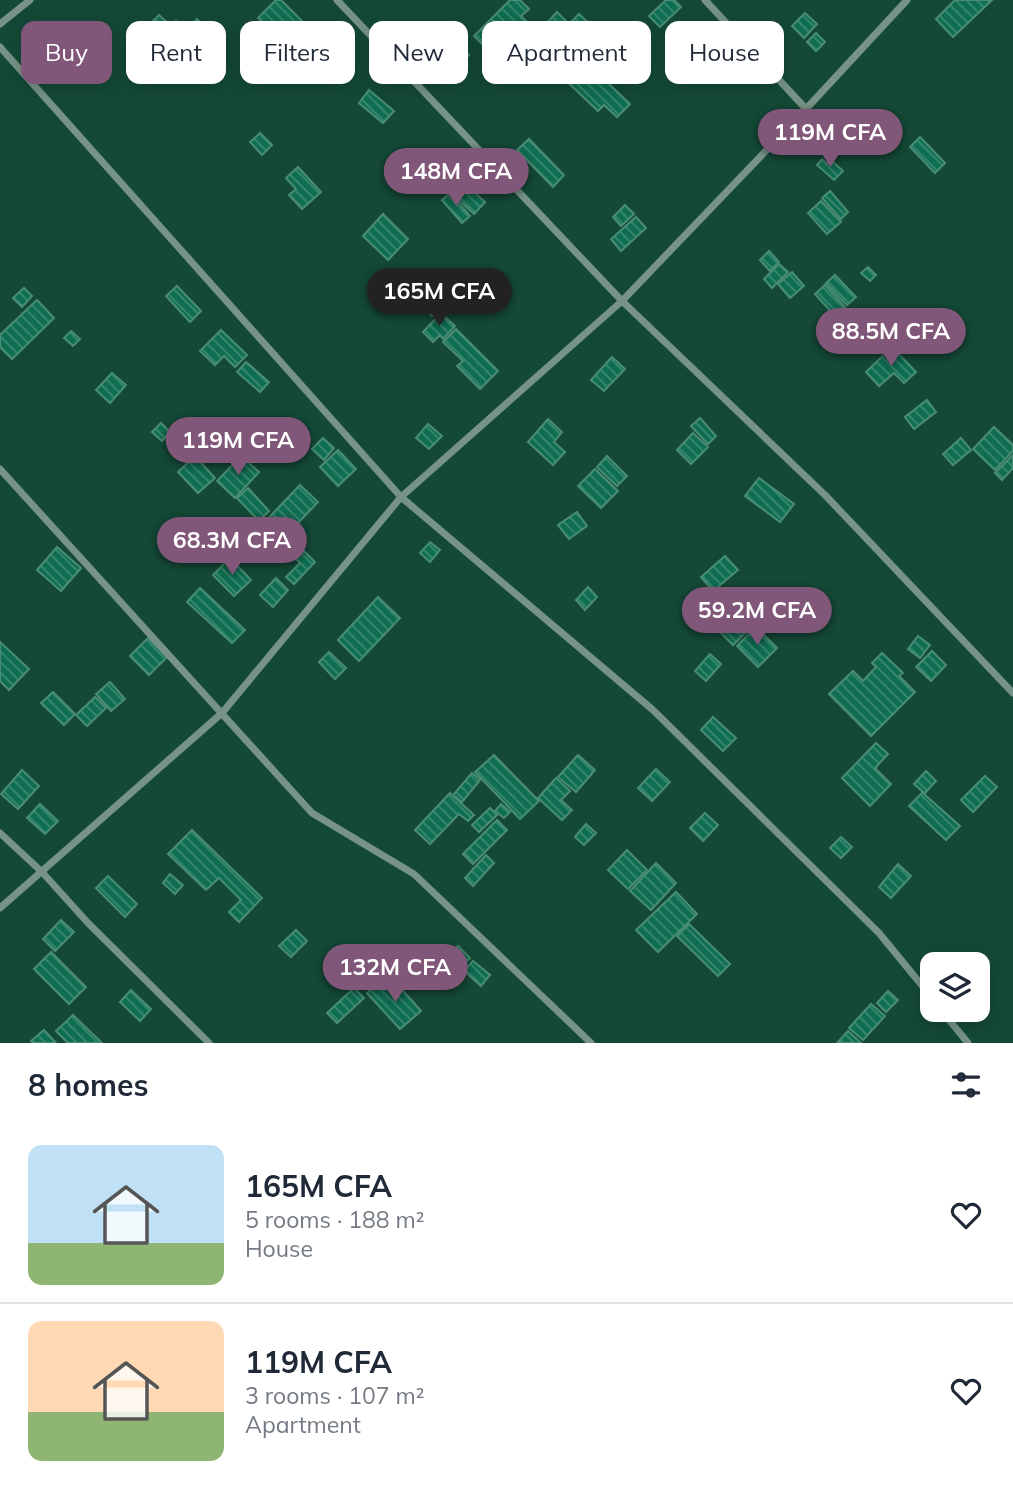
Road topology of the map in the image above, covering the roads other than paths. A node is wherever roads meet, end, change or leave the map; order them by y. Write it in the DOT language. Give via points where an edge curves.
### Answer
graph roads {
  1 [pos="30,0"];
  2 [pos="337,0"];
  3 [pos="705,0"];
  4 [pos="906,0"];
  5 [pos="0,24"];
  6 [pos="0,47"];
  7 [pos="806,109"];
  8 [pos="622,301"];
  9 [pos="0,469"];
  10 [pos="401,497"];
  11 [pos="1013,693"];
  12 [pos="222,713"];
  13 [pos="0,833"];
  14 [pos="42,872"];
  15 [pos="0,908"];
  16 [pos="920,983"];
  17 [pos="951,1022"];
  18 [pos="209,1043"];
  19 [pos="591,1043"];
  20 [pos="968,1043"];
  1 -- 5 [label="street"];
  2 -- 8 [label="street"];
  3 -- 7 [label="street"];
  4 -- 7 [label="street"];
  6 -- 10 [label="street"];
  7 -- 8 [label="street"];
  8 -- 10 [label="street"];
  8 -- 11 [label="street" via="825,495"];
  9 -- 12 [label="street"];
  10 -- 12 [label="street"];
  10 -- 16 [label="street" via="653,710 879,933"];
  12 -- 14 [label="street"];
  12 -- 19 [label="street" via="312,813 414,874"];
  13 -- 14 [label="street"];
  14 -- 15 [label="street"];
  14 -- 18 [label="street"];
  17 -- 20 [label="street"];
}
